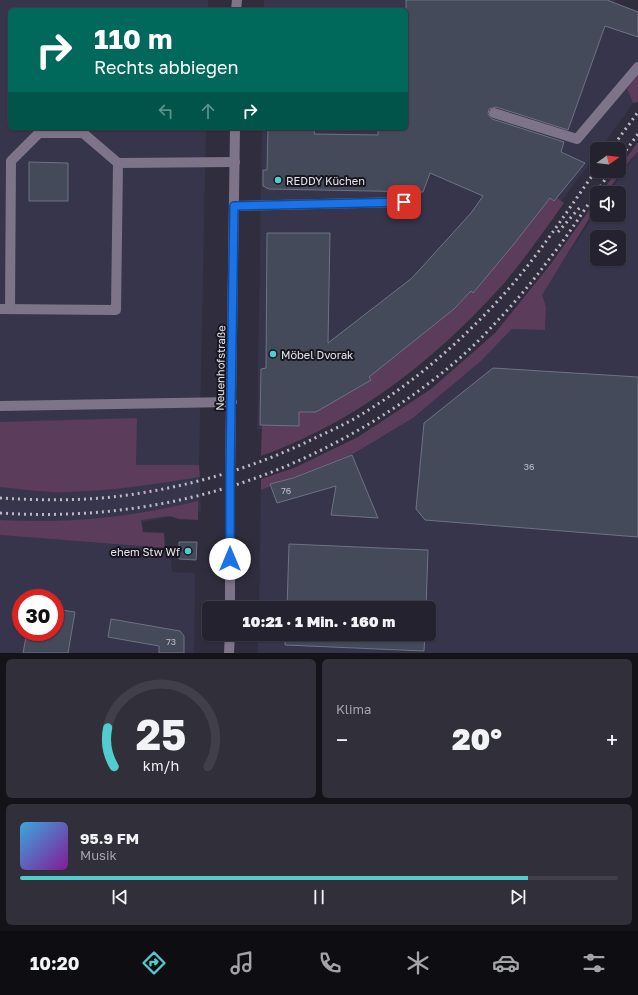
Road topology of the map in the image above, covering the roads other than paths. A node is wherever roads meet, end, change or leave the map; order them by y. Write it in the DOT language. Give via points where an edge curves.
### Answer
graph roads {
  1 [pos="638,67"];
  2 [pos="494,113"];
  3 [pos="235,130"];
  4 [pos="235,162"];
  5 [pos="118,163"];
  6 [pos="404,202"];
  7 [pos="234,206"];
  8 [pos="5,309"];
  9 [pos="232,402"];
  10 [pos="0,406"];
  11 [pos="230,601"];
  12 [pos="230,641"];
  13 [pos="230,653"];
  1 -- 2 [label="street" via="577,139"];
  3 -- 4 [label="street, Neuenhofstraße"];
  4 -- 5 [label="street"];
  4 -- 7 [label="street, Neuenhofstraße"];
  5 -- 8 [label="street" via="116,310"];
  5 -- 8 [label="street" via="83,133 39,133 11,161"];
  6 -- 7 [label="street"];
  7 -- 9 [label="street, Neuenhofstraße"];
  9 -- 10 [label="street"];
  9 -- 11 [label="street, Neuenhofstraße"];
  12 -- 13 [label="street"];
}
